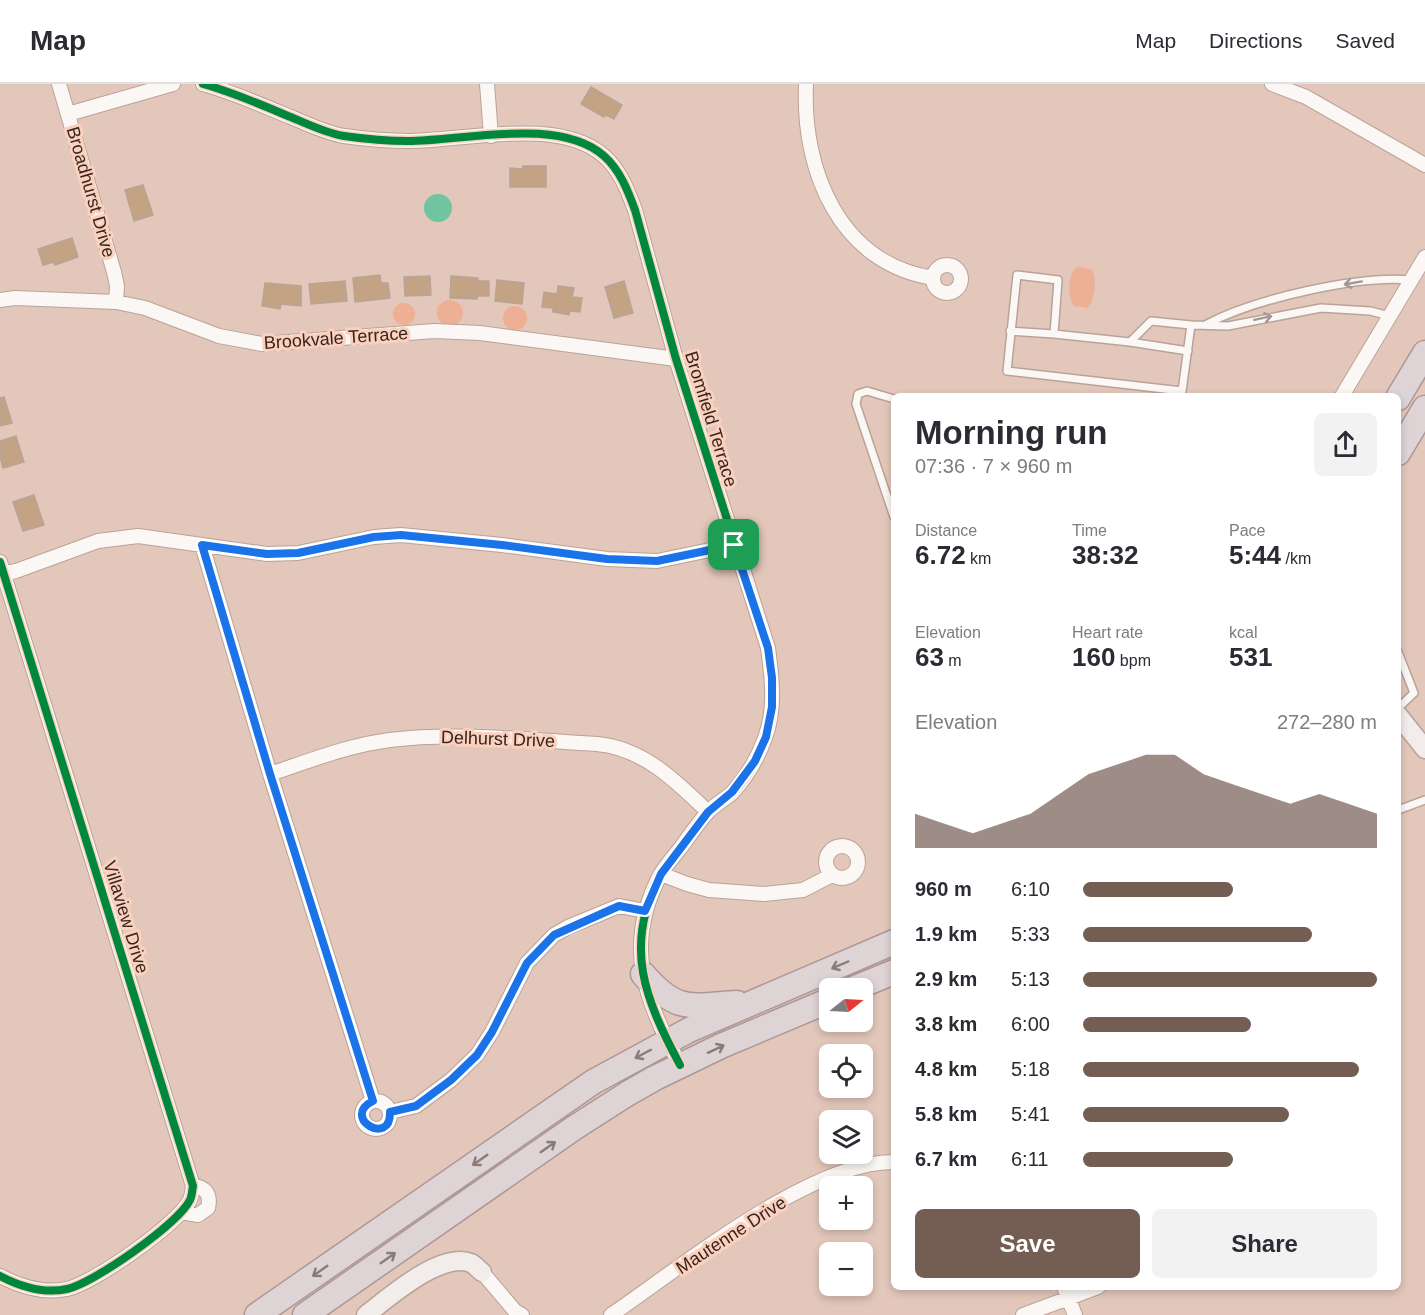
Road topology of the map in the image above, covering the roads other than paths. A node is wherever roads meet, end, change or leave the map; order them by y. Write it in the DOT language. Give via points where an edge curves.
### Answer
graph roads {
  1 [pos="59,84"];
  2 [pos="173,84"];
  3 [pos="202,84"];
  4 [pos="487,84"];
  5 [pos="806,84"];
  6 [pos="1272,84"];
  7 [pos="68,114"];
  8 [pos="490,136"];
  9 [pos="1425,165"];
  10 [pos="1425,257"];
  11 [pos="933,278"];
  12 [pos="1411,280"];
  13 [pos="0,300"];
  14 [pos="116,302"];
  15 [pos="1390,316"];
  16 [pos="1191,325"];
  17 [pos="1205,325"];
  18 [pos="1010,331"];
  19 [pos="1054,334"];
  20 [pos="1130,342"];
  21 [pos="1188,351"];
  22 [pos="1425,353"];
  23 [pos="676,359"];
  24 [pos="1344,393"];
  25 [pos="1401,393"];
  26 [pos="891,398"];
  27 [pos="1425,408"];
  28 [pos="1401,448"];
  29 [pos="891,508"];
  30 [pos="202,545"];
  31 [pos="734,545"];
  32 [pos="1,570"];
  33 [pos="1401,660"];
  34 [pos="1401,705"];
  35 [pos="1405,729"];
  36 [pos="1425,749"];
  37 [pos="270,774"];
  38 [pos="1425,800"];
  39 [pos="1401,809"];
  40 [pos="708,812"];
  41 [pos="661,874"];
  42 [pos="832,875"];
  43 [pos="645,911"];
  44 [pos="891,943"];
  45 [pos="891,973"];
  46 [pos="643,974"];
  47 [pos="873,981"];
  48 [pos="754,1002"];
  49 [pos="819,1005"];
  50 [pos="667,1041"];
  51 [pos="680,1065"];
  52 [pos="373,1101"];
  53 [pos="390,1112"];
  54 [pos="891,1162"];
  55 [pos="482,1272"];
  56 [pos="0,1276"];
  57 [pos="1066,1292"];
  58 [pos="257,1315"];
  59 [pos="305,1315"];
  60 [pos="366,1315"];
  61 [pos="522,1315"];
  62 [pos="611,1315"];
  63 [pos="1023,1315"];
  64 [pos="1075,1315"];
  1 -- 7 [label="street, Broadhurst Drive"];
  2 -- 7 [label="street"];
  3 -- 8 [label="street, Bromfield Terrace" via="342,136 408,141"];
  4 -- 8 [label="street"];
  5 -- 11 [label="street" via="811,156 835,211 860,243 875,255 906,272"];
  6 -- 9 [label="street" via="1306,97"];
  7 -- 14 [label="street, Broadhurst Drive" via="114,272"];
  8 -- 23 [label="street, Bromfield Terrace" via="541,132 569,137 593,148 612,164 635,210"];
  10 -- 12 [label="street"];
  12 -- 15 [label="street"];
  12 -- 17 [label="lane, one-way" via="1361,281 1313,290 1228,313"];
  13 -- 14 [label="street, Brookvale Terrace"];
  14 -- 23 [label="street, Brookvale Terrace" via="145,308 219,336 262,344 434,331 480,333"];
  17 -- 15 [label="lane, one-way" via="1228,326 1321,308"];
  15 -- 24 [label="street"];
  16 -- 17 [label="lane"];
  16 -- 20 [label="lane" via="1151,321"];
  16 -- 21 [label="lane"];
  18 -- 19 [label="lane"];
  18 -- 19 [label="lane" via="1017,275 1058,280"];
  18 -- 21 [label="lane" via="1007,371 1182,391"];
  19 -- 20 [label="lane"];
  20 -- 21 [label="lane"];
  22 -- 25 [label="highway"];
  23 -- 31 [label="street, Bromfield Terrace"];
  26 -- 29 [label="lane" via="867,391 858,394 856,404"];
  27 -- 28 [label="highway"];
  30 -- 31 [label="street" via="267,554 298,553 401,535 607,559 657,561"];
  30 -- 32 [label="street" via="138,536 98,541"];
  30 -- 37 [label="street"];
  31 -- 40 [label="street, Bromfield Terrace" via="768,648 772,707 766,737 755,761 732,792"];
  32 -- 56 [label="street, Villaview Drive" via="193,1186 191,1199 181,1212 92,1280 49,1291 28,1288"];
  33 -- 34 [label="lane" via="1414,693"];
  35 -- 36 [label="street"];
  37 -- 40 [label="street, Delhurst Drive" via="390,740 456,737 610,745 650,761"];
  37 -- 52 [label="street"];
  38 -- 39 [label="lane"];
  40 -- 41 [label="street, Bromfield Terrace"];
  41 -- 42 [label="street" via="709,890 764,894 803,890"];
  41 -- 43 [label="street, Bromfield Terrace"];
  43 -- 46 [label="street, Bromfield Terrace" via="640,931"];
  43 -- 53 [label="street" via="619,906 554,935 527,963 477,1055 416,1106"];
  44 -- 48 [label="highway, one-way"];
  45 -- 47 [label="highway"];
  46 -- 48 [label="highway" via="675,1003"];
  46 -- 50 [label="street, Bromfield Terrace"];
  48 -- 50 [label="highway"];
  51 -- 49 [label="highway, one-way"];
  50 -- 51 [label="street, Bromfield Terrace"];
  50 -- 58 [label="highway, one-way" via="593,1082"];
  59 -- 51 [label="highway, one-way" via="574,1128"];
  52 -- 53 [label="street" via="382,1102"];
  52 -- 53 [label="street" via="363,1111 363,1120 369,1127 382,1128 389,1121"];
  54 -- 62 [label="street, Mautenne Drive" via="854,1168 762,1211"];
  55 -- 60 [label="street" via="471,1263 447,1263 409,1283"];
  55 -- 61 [label="street"];
  57 -- 63 [label="street"];
  57 -- 64 [label="street"];
}
